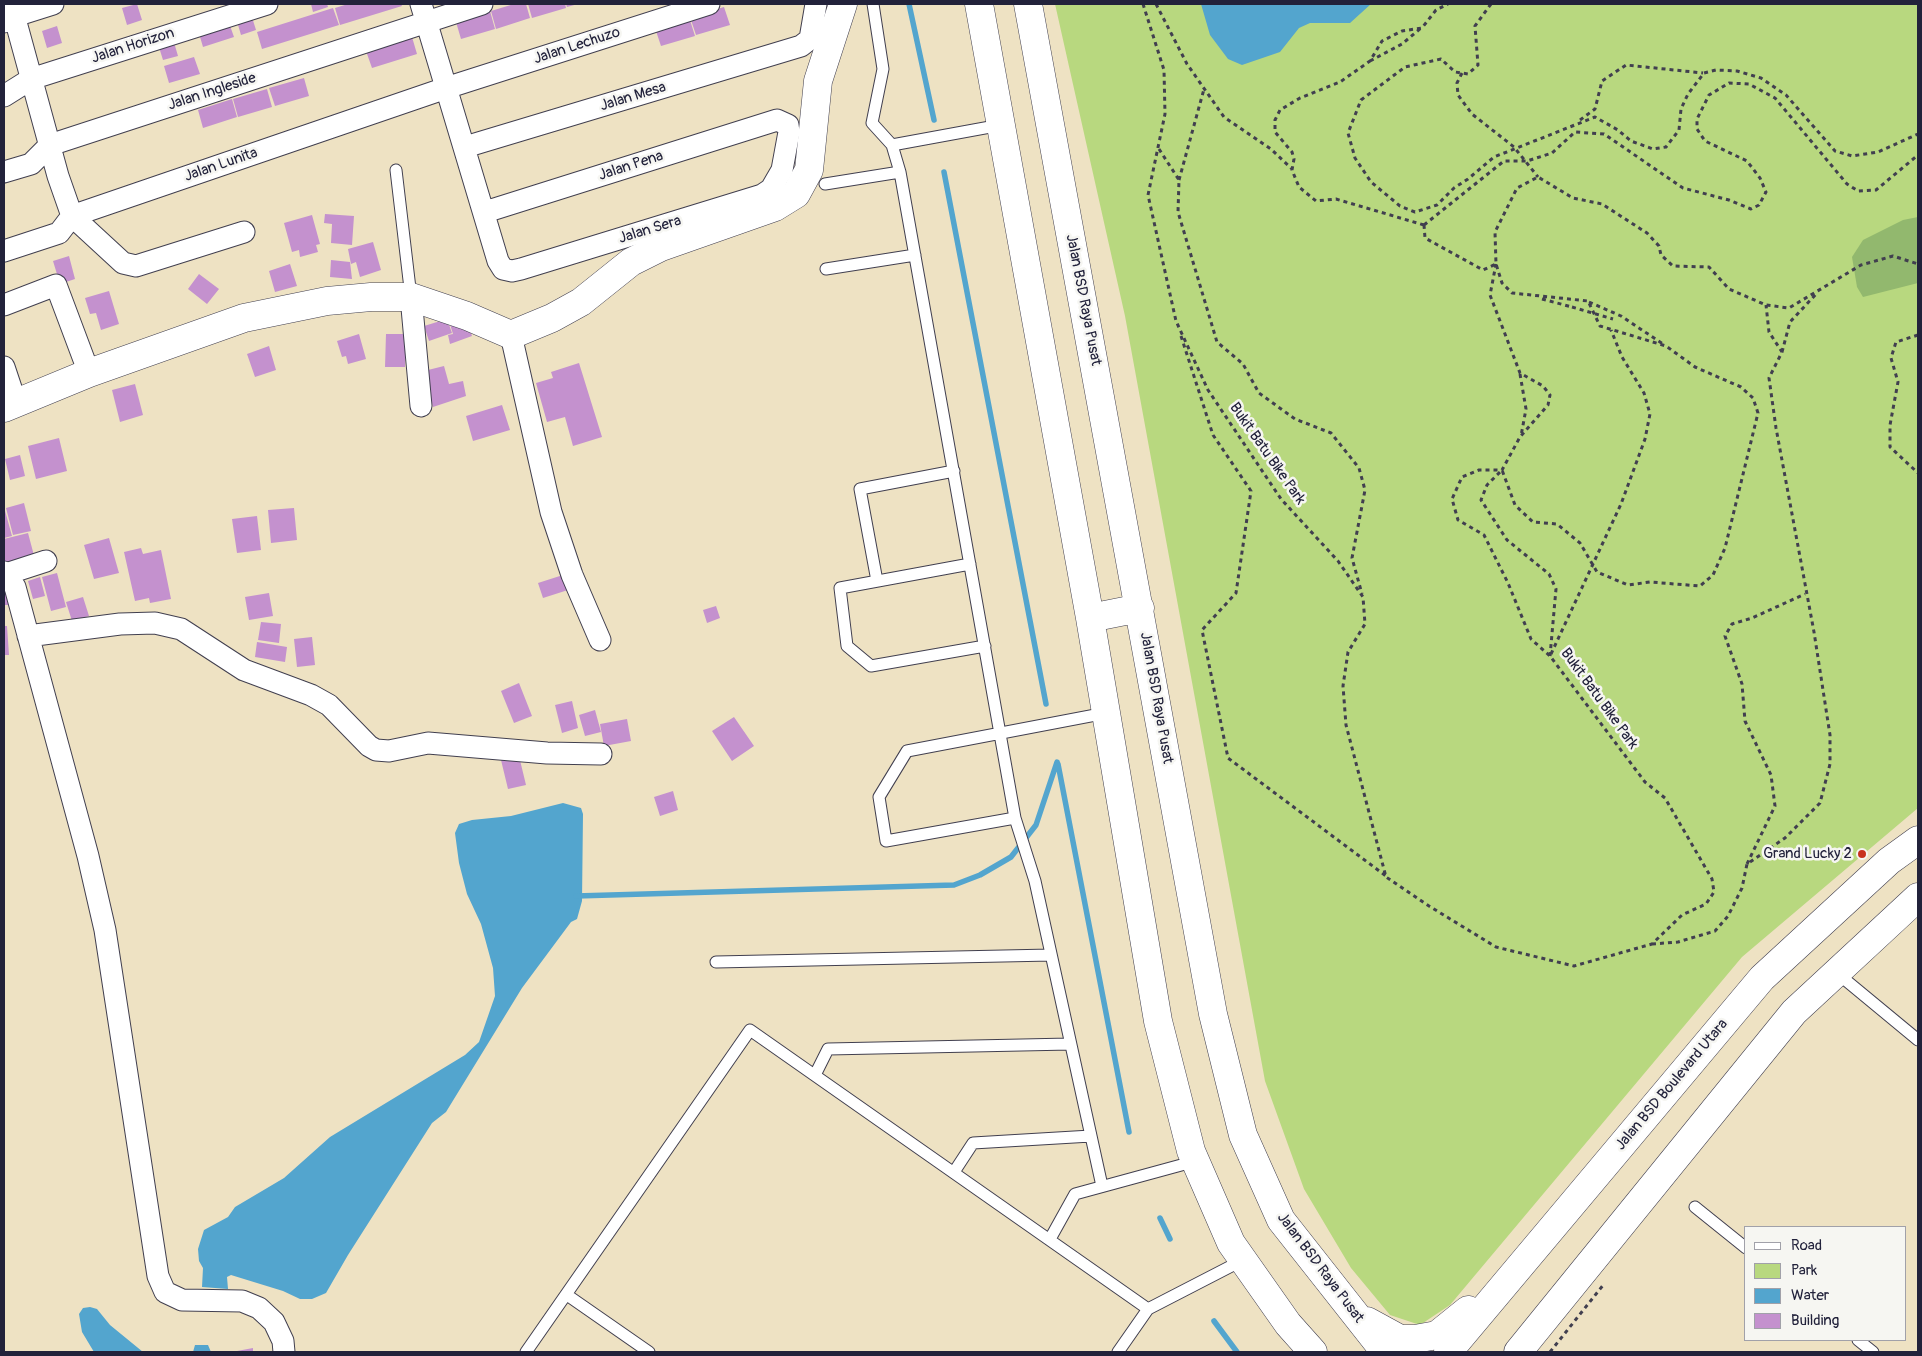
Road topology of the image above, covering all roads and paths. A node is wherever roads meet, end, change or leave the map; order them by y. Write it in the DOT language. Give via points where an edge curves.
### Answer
graph roads {
  1 [pos="53,4"];
  2 [pos="267,4"];
  3 [pos="482,4"];
  4 [pos="709,4"];
  5 [pos="816,4"];
  6 [pos="843,4"];
  7 [pos="873,4"];
  8 [pos="979,4"];
  9 [pos="1028,4"];
  10 [pos="1143,4"];
  11 [pos="1156,4"];
  12 [pos="1448,4"];
  13 [pos="1491,4"];
  14 [pos="423,12"];
  15 [pos="10,14"];
  16 [pos="1422,28"];
  17 [pos="1370,61"];
  18 [pos="1462,73"];
  19 [pos="1704,73"];
  20 [pos="31,79"];
  21 [pos="446,88"];
  22 [pos="1204,90"];
  23 [pos="4,96"];
  24 [pos="777,120"];
  25 [pos="1578,122"];
  26 [pos="1001,125"];
  27 [pos="1918,134"];
  28 [pos="50,145"];
  29 [pos="892,145"];
  30 [pos="465,147"];
  31 [pos="1514,147"];
  32 [pos="1159,149"];
  33 [pos="1918,155"];
  34 [pos="1527,161"];
  35 [pos="396,170"];
  36 [pos="1292,170"];
  37 [pos="4,172"];
  38 [pos="900,172"];
  39 [pos="1538,177"];
  40 [pos="1179,180"];
  41 [pos="826,184"];
  42 [pos="485,212"];
  43 [pos="72,216"];
  44 [pos="1424,225"];
  45 [pos="244,232"];
  46 [pos="4,251"];
  47 [pos="915,255"];
  48 [pos="1496,264"];
  49 [pos="1918,264"];
  50 [pos="826,269"];
  51 [pos="1820,290"];
  52 [pos="1535,296"];
  53 [pos="411,297"];
  54 [pos="1588,301"];
  55 [pos="4,305"];
  56 [pos="1766,305"];
  57 [pos="1614,319"];
  58 [pos="1176,321"];
  59 [pos="1611,330"];
  60 [pos="511,335"];
  61 [pos="1918,335"];
  62 [pos="1666,346"];
  63 [pos="1782,352"];
  64 [pos="4,367"];
  65 [pos="89,372"];
  66 [pos="1520,373"];
  67 [pos="10,406"];
  68 [pos="421,406"];
  69 [pos="1520,437"];
  70 [pos="1502,470"];
  71 [pos="954,472"];
  72 [pos="1918,473"];
  73 [pos="46,561"];
  74 [pos="970,564"];
  75 [pos="1592,564"];
  76 [pos="5,573"];
  77 [pos="877,581"];
  78 [pos="1805,594"];
  79 [pos="1363,597"];
  80 [pos="1140,608"];
  81 [pos="1090,618"];
  82 [pos="28,636"];
  83 [pos="600,640"];
  84 [pos="985,646"];
  85 [pos="1550,656"];
  86 [pos="1106,713"];
  87 [pos="1000,734"];
  88 [pos="602,754"];
  89 [pos="1015,818"];
  90 [pos="1918,840"];
  91 [pos="1747,864"];
  92 [pos="1386,877"];
  93 [pos="1918,897"];
  94 [pos="1652,944"];
  95 [pos="1051,955"];
  96 [pos="716,962"];
  97 [pos="1835,972"];
  98 [pos="1918,1040"];
  99 [pos="1070,1044"];
  100 [pos="816,1075"];
  101 [pos="1091,1136"];
  102 [pos="1196,1161"];
  103 [pos="954,1172"];
  104 [pos="1102,1186"];
  105 [pos="1694,1207"];
  106 [pos="1050,1239"];
  107 [pos="1744,1246"];
  108 [pos="1243,1260"];
  109 [pos="1504,1286"];
  110 [pos="567,1295"];
  111 [pos="1148,1309"];
  112 [pos="1349,1309"];
  113 [pos="1288,1324"];
  114 [pos="1859,1341"];
  115 [pos="1522,1349"];
  116 [pos="284,1352"];
  117 [pos="526,1352"];
  118 [pos="649,1352"];
  119 [pos="1118,1352"];
  120 [pos="1304,1352"];
  121 [pos="1313,1352"];
  122 [pos="1385,1352"];
  123 [pos="1448,1352"];
  124 [pos="1873,1352"];
  1 -- 15 [label="street"];
  2 -- 20 [label="street, Jalan Horizon"];
  3 -- 14 [label="street, Jalan Ingleside"];
  4 -- 21 [label="street, Jalan Lechuzo"];
  5 -- 30 [label="street, Jalan Mesa" via="810,39 801,46"];
  6 -- 60 [label="main road" via="818,81 809,170 796,194 775,208 661,246 630,262 581,302"];
  7 -- 29 [label="lane" via="883,69 872,123"];
  8 -- 26 [label="main road"];
  9 -- 80 [label="main road, Jalan BSD Raya Pusat"];
  10 -- 32 [label="path" via="1164,70 1165,114"];
  11 -- 22 [label="path"];
  12 -- 16 [label="path" via="1436,10"];
  13 -- 18 [label="path" via="1475,26 1478,65 1468,74"];
  14 -- 21 [label="street"];
  14 -- 28 [label="street, Jalan Ingleside"];
  15 -- 20 [label="street"];
  16 -- 17 [label="path" via="1402,44"];
  16 -- 17 [label="path" via="1402,30 1382,41"];
  17 -- 36 [label="path" via="1340,82 1280,110 1275,120 1275,132 1292,152"];
  18 -- 31 [label="path" via="1457,83 1458,95 1472,114"];
  18 -- 31 [label="path" via="1455,72 1441,59 1405,67 1361,100 1348,133 1355,158 1371,182 1400,206 1415,212 1426,210 1437,205 1494,157"];
  19 -- 25 [label="path" via="1626,65 1602,82 1595,109"];
  19 -- 25 [label="path" via="1688,94 1681,109 1679,130 1666,147 1653,149 1631,141 1595,118"];
  19 -- 27 [label="path" via="1716,70 1761,78 1786,95 1835,151 1852,156 1878,152"];
  20 -- 23 [label="street, Jalan Horizon"];
  20 -- 28 [label="street"];
  21 -- 30 [label="street"];
  21 -- 43 [label="street, Jalan Lunita"];
  22 -- 36 [label="path" via="1224,117 1271,149"];
  22 -- 40 [label="path"];
  24 -- 42 [label="street, Jalan Pena"];
  24 -- 42 [label="street, Jalan Sera" via="788,125 789,132 782,170 771,189 756,197 512,271 503,268 498,261"];
  25 -- 31 [label="path" via="1566,130"];
  26 -- 29 [label="lane"];
  26 -- 81 [label="main road"];
  28 -- 37 [label="street, Jalan Ingleside" via="31,164"];
  28 -- 43 [label="street"];
  29 -- 38 [label="lane"];
  30 -- 42 [label="street"];
  31 -- 34 [label="path"];
  32 -- 40 [label="path"];
  32 -- 58 [label="path, Bukit Batu Bike Park" via="1148,196"];
  33 -- 34 [label="path" via="1876,190 1858,191 1847,184 1775,98 1748,84 1729,83 1709,96 1697,119 1697,129 1705,141 1747,161 1760,178 1766,192 1759,205 1751,209 1683,188 1604,134 1575,132 1552,153"];
  34 -- 39 [label="path"];
  34 -- 44 [label="path" via="1504,161"];
  35 -- 53 [label="lane"];
  36 -- 44 [label="path" via="1299,186 1316,201 1336,199"];
  38 -- 41 [label="lane"];
  38 -- 47 [label="lane"];
  39 -- 48 [label="path" via="1517,188 1495,232"];
  39 -- 56 [label="path" via="1573,198 1602,204 1647,233 1660,246 1661,256 1673,266 1709,267 1729,288"];
  40 -- 79 [label="path" via="1178,212 1217,342 1243,364 1259,393 1295,418 1331,433 1359,468 1365,490 1352,558"];
  43 -- 45 [label="street" via="123,263 136,266"];
  43 -- 46 [label="street, Jalan Lunita" via="59,233"];
  44 -- 48 [label="path" via="1425,238 1483,270"];
  47 -- 50 [label="lane"];
  47 -- 71 [label="lane"];
  48 -- 52 [label="path" via="1502,283 1512,293"];
  48 -- 66 [label="path" via="1490,295"];
  49 -- 51 [label="path" via="1893,256 1861,265"];
  51 -- 56 [label="path" via="1788,308"];
  51 -- 63 [label="path" via="1790,322"];
  52 -- 54 [label="path"];
  52 -- 57 [label="path, bridge"];
  53 -- 60 [label="main road"];
  53 -- 65 [label="main road" via="327,301 244,318"];
  53 -- 68 [label="street"];
  54 -- 59 [label="path" via="1600,326"];
  54 -- 62 [label="path" via="1621,316"];
  55 -- 65 [label="street" via="56,286"];
  56 -- 63 [label="path" via="1769,332"];
  58 -- 79 [label="path, Bukit Batu Bike Park" via="1208,390 1281,499 1338,561"];
  58 -- 92 [label="path" via="1213,435 1252,491 1236,593 1202,630 1228,758"];
  59 -- 62 [label="path"];
  59 -- 75 [label="path" via="1622,357 1644,393 1650,414 1645,439 1621,504"];
  60 -- 83 [label="street" via="551,512 572,575"];
  61 -- 72 [label="path" via="1896,342 1891,358 1898,382 1890,425 1890,446"];
  62 -- 75 [label="path" via="1695,367 1741,387 1753,398 1758,413 1725,548 1713,575 1700,586 1650,582 1628,585 1597,572"];
  63 -- 78 [label="path" via="1769,378"];
  64 -- 67 [label="street"];
  65 -- 67 [label="main road"];
  66 -- 69 [label="path" via="1526,409"];
  66 -- 69 [label="path" via="1543,386 1550,395 1548,405"];
  69 -- 70 [label="path"];
  70 -- 75 [label="path" via="1515,505 1533,522 1556,524 1580,543"];
  70 -- 85 [label="path, Bukit Batu Bike Park" via="1487,485 1481,500 1507,540 1549,574 1556,589"];
  70 -- 85 [label="path" via="1478,470 1462,477 1452,499 1458,520 1484,535 1531,639"];
  71 -- 74 [label="lane"];
  71 -- 77 [label="lane" via="860,489"];
  73 -- 76 [label="street"];
  74 -- 77 [label="lane"];
  74 -- 84 [label="lane"];
  75 -- 85 [label="path"];
  76 -- 82 [label="street" via="15,587"];
  77 -- 84 [label="lane" via="840,588 848,646 871,666"];
  78 -- 91 [label="path" via="1830,735 1830,764 1820,802 1785,838"];
  78 -- 91 [label="path" via="1732,624 1726,636 1742,684 1745,721 1771,775 1775,806"];
  79 -- 92 [label="path, Bukit Batu Bike Park" via="1366,624 1348,652 1343,686 1346,725"];
  80 -- 81 [label="main road"];
  80 -- 112 [label="main road, Jalan BSD Raya Pusat" via="1213,1014 1243,1135 1281,1220"];
  81 -- 86 [label="main road"];
  82 -- 88 [label="street" via="120,624 154,623 181,629 244,670 329,705 368,746 376,750 428,743"];
  82 -- 116 [label="street" via="105,930 158,1276 165,1292 182,1300 242,1301 259,1308 274,1322 283,1341"];
  84 -- 87 [label="lane"];
  85 -- 94 [label="path, Bukit Batu Bike Park" via="1645,782 1665,798 1712,880 1714,892 1706,904 1682,915"];
  86 -- 87 [label="lane"];
  86 -- 102 [label="main road" via="1158,1021"];
  87 -- 89 [label="lane"];
  87 -- 89 [label="lane" via="907,751 879,797 886,842"];
  89 -- 95 [label="lane"];
  90 -- 109 [label="main road, Jalan BSD Boulevard Utara" via="1889,861 1762,978"];
  91 -- 94 [label="path" via="1742,888 1728,916 1715,931 1678,942"];
  92 -- 94 [label="path, Bukit Batu Bike Park" via="1496,947 1574,966"];
  93 -- 97 [label="main road"];
  95 -- 96 [label="lane"];
  95 -- 99 [label="lane"];
  97 -- 98 [label="lane"];
  97 -- 115 [label="main road" via="1794,1012"];
  99 -- 100 [label="lane" via="828,1050"];
  99 -- 101 [label="lane"];
  100 -- 103 [label="lane"];
  100 -- 110 [label="lane" via="750,1030"];
  101 -- 103 [label="lane" via="973,1143"];
  101 -- 104 [label="lane"];
  102 -- 104 [label="lane"];
  102 -- 108 [label="main road" via="1231,1243"];
  103 -- 106 [label="lane"];
  104 -- 106 [label="lane" via="1075,1194"];
  105 -- 107 [label="lane"];
  106 -- 111 [label="lane"];
  108 -- 111 [label="lane"];
  108 -- 113 [label="main road"];
  109 -- 112 [label="main road" via="1436,1335 1416,1339 1400,1339 1384,1333"];
  109 -- 123 [label="main road, Jalan BSD Boulevard Utara"];
  110 -- 117 [label="lane"];
  110 -- 118 [label="lane"];
  111 -- 119 [label="lane"];
  112 -- 122 [label="main road, Jalan BSD Raya Pusat"];
  113 -- 120 [label="main road"];
  113 -- 121 [label="main road"];
  114 -- 124 [label="lane"];
}
